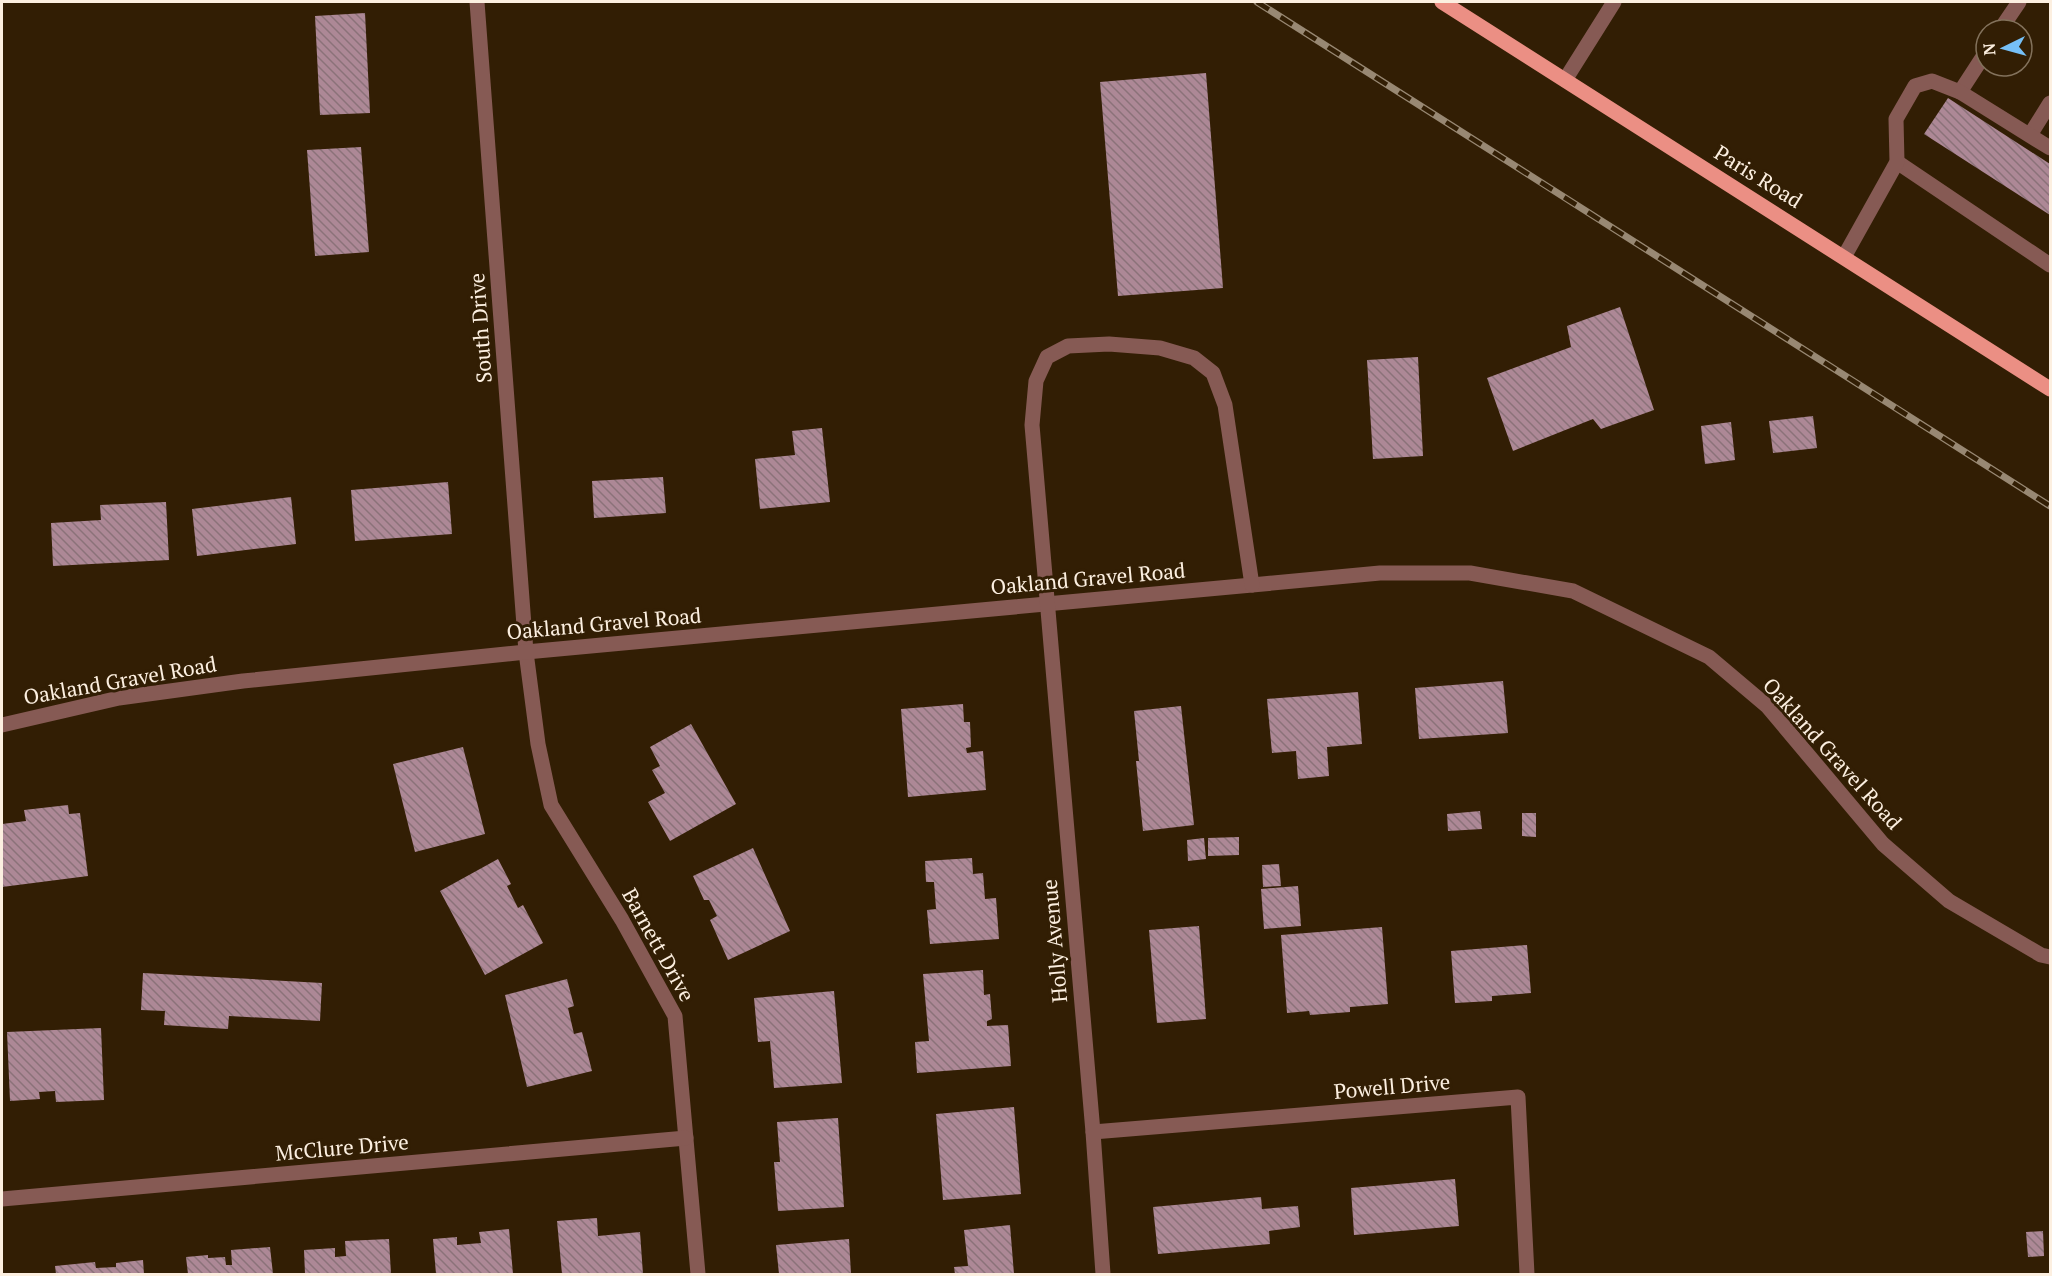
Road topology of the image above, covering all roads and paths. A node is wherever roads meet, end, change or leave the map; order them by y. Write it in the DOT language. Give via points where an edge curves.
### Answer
graph roads {
  1 [pos="477,2"];
  2 [pos="1442,2"];
  3 [pos="1614,2"];
  4 [pos="2019,2"];
  5 [pos="2008,18"];
  6 [pos="1974,70"];
  7 [pos="1565,80"];
  8 [pos="1960,92"];
  9 [pos="2050,103"];
  10 [pos="2030,135"];
  11 [pos="2050,148"];
  12 [pos="1897,162"];
  13 [pos="1844,257"];
  14 [pos="2050,265"];
  15 [pos="2050,389"];
  16 [pos="1252,585"];
  17 [pos="1047,603"];
  18 [pos="526,652"];
  19 [pos="2,725"];
  20 [pos="2050,957"];
  21 [pos="1092,1132"];
  22 [pos="686,1138"];
  23 [pos="2,1199"];
  24 [pos="698,1275"];
  25 [pos="1103,1275"];
  26 [pos="1527,1275"];
  1 -- 18 [label="street, South Drive"];
  2 -- 7 [label="main road, Paris Road"];
  3 -- 7 [label="street"];
  4 -- 5 [label="street"];
  6 -- 8 [label="street"];
  7 -- 13 [label="main road, Paris Road"];
  8 -- 10 [label="street"];
  8 -- 12 [label="street" via="1932,81 1915,86 1896,119"];
  9 -- 10 [label="street"];
  10 -- 11 [label="street"];
  12 -- 13 [label="street"];
  12 -- 14 [label="street"];
  13 -- 15 [label="main road, Paris Road"];
  16 -- 17 [label="street, Oakland Gravel Road"];
  16 -- 17 [label="street, Holly Avenue" via="1225,405 1213,373 1194,358 1160,348 1068,346 1047,357 1036,381 1032,426"];
  16 -- 20 [label="street, Oakland Gravel Road" via="1380,573 1470,573 1583,595 1709,657 1767,706 1884,844 1949,901"];
  17 -- 18 [label="street, Oakland Gravel Road"];
  17 -- 21 [label="street, Holly Avenue"];
  18 -- 19 [label="street, Oakland Gravel Road" via="119,698"];
  18 -- 22 [label="street, Barnett Drive" via="551,805 675,1016"];
  21 -- 25 [label="street, Holly Avenue"];
  21 -- 26 [label="street, Powell Drive" via="1518,1097"];
  22 -- 23 [label="street, McClure Drive"];
  22 -- 24 [label="street, Barnett Drive"];
}
